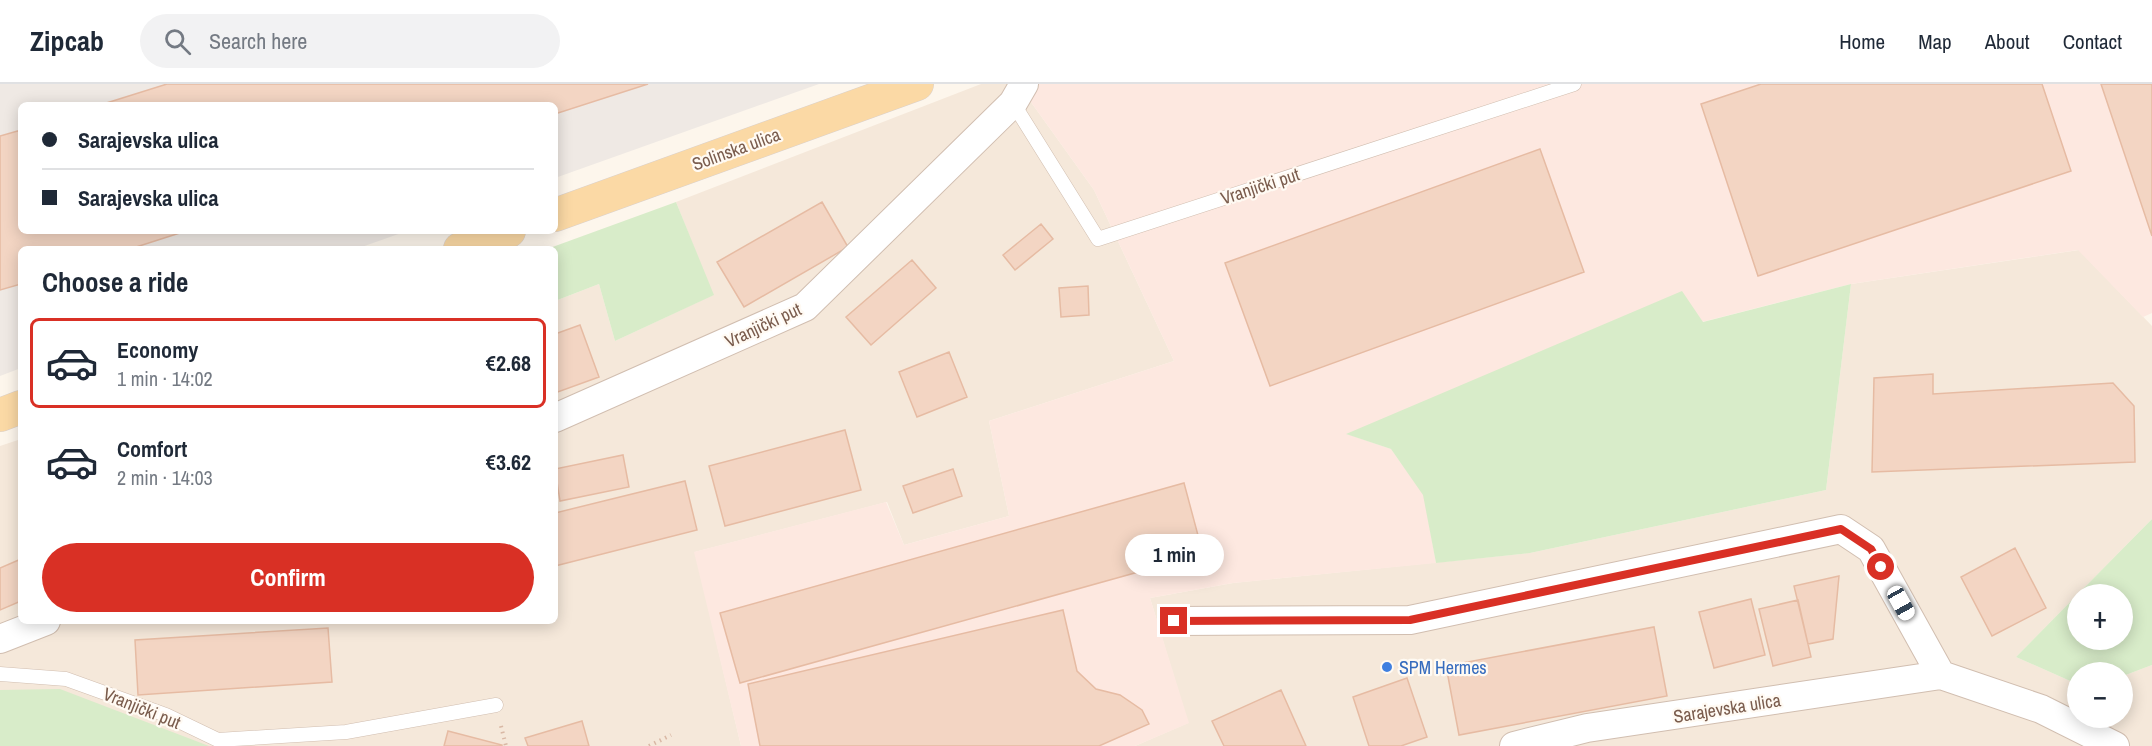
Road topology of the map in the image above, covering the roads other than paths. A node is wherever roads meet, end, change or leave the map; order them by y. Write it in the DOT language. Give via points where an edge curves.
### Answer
graph roads {
  1 [pos="917,84"];
  2 [pos="1574,84"];
  3 [pos="1018,93"];
  4 [pos="558,213"];
  5 [pos="501,234"];
  6 [pos="468,246"];
  7 [pos="18,408"];
  8 [pos="0,415"];
  9 [pos="558,417"];
  10 [pos="1174,621"];
  11 [pos="38,624"];
  12 [pos="0,639"];
  13 [pos="0,674"];
  14 [pos="1941,675"];
  15 [pos="496,705"];
  16 [pos="1587,737"];
  17 [pos="1514,746"];
  18 [pos="2115,746"];
  1 -- 4 [label="main road, Solinska ulica"];
  2 -- 3 [label="lane, Vranjički put" via="1098,238"];
  3 -- 9 [label="street, Vranjički put" via="805,307"];
  5 -- 6 [label="main road"];
  7 -- 8 [label="main road"];
  10 -- 14 [label="street" via="1410,620 1841,529 1871,549"];
  11 -- 12 [label="street"];
  13 -- 15 [label="lane, Vranjički put" via="66,679 166,715 218,740 346,732"];
  14 -- 16 [label="street, Sarajevska ulica"];
  14 -- 18 [label="street, Sarajevska ulica" via="2041,708"];
  16 -- 17 [label="street, Sarajevska ulica"];
}
